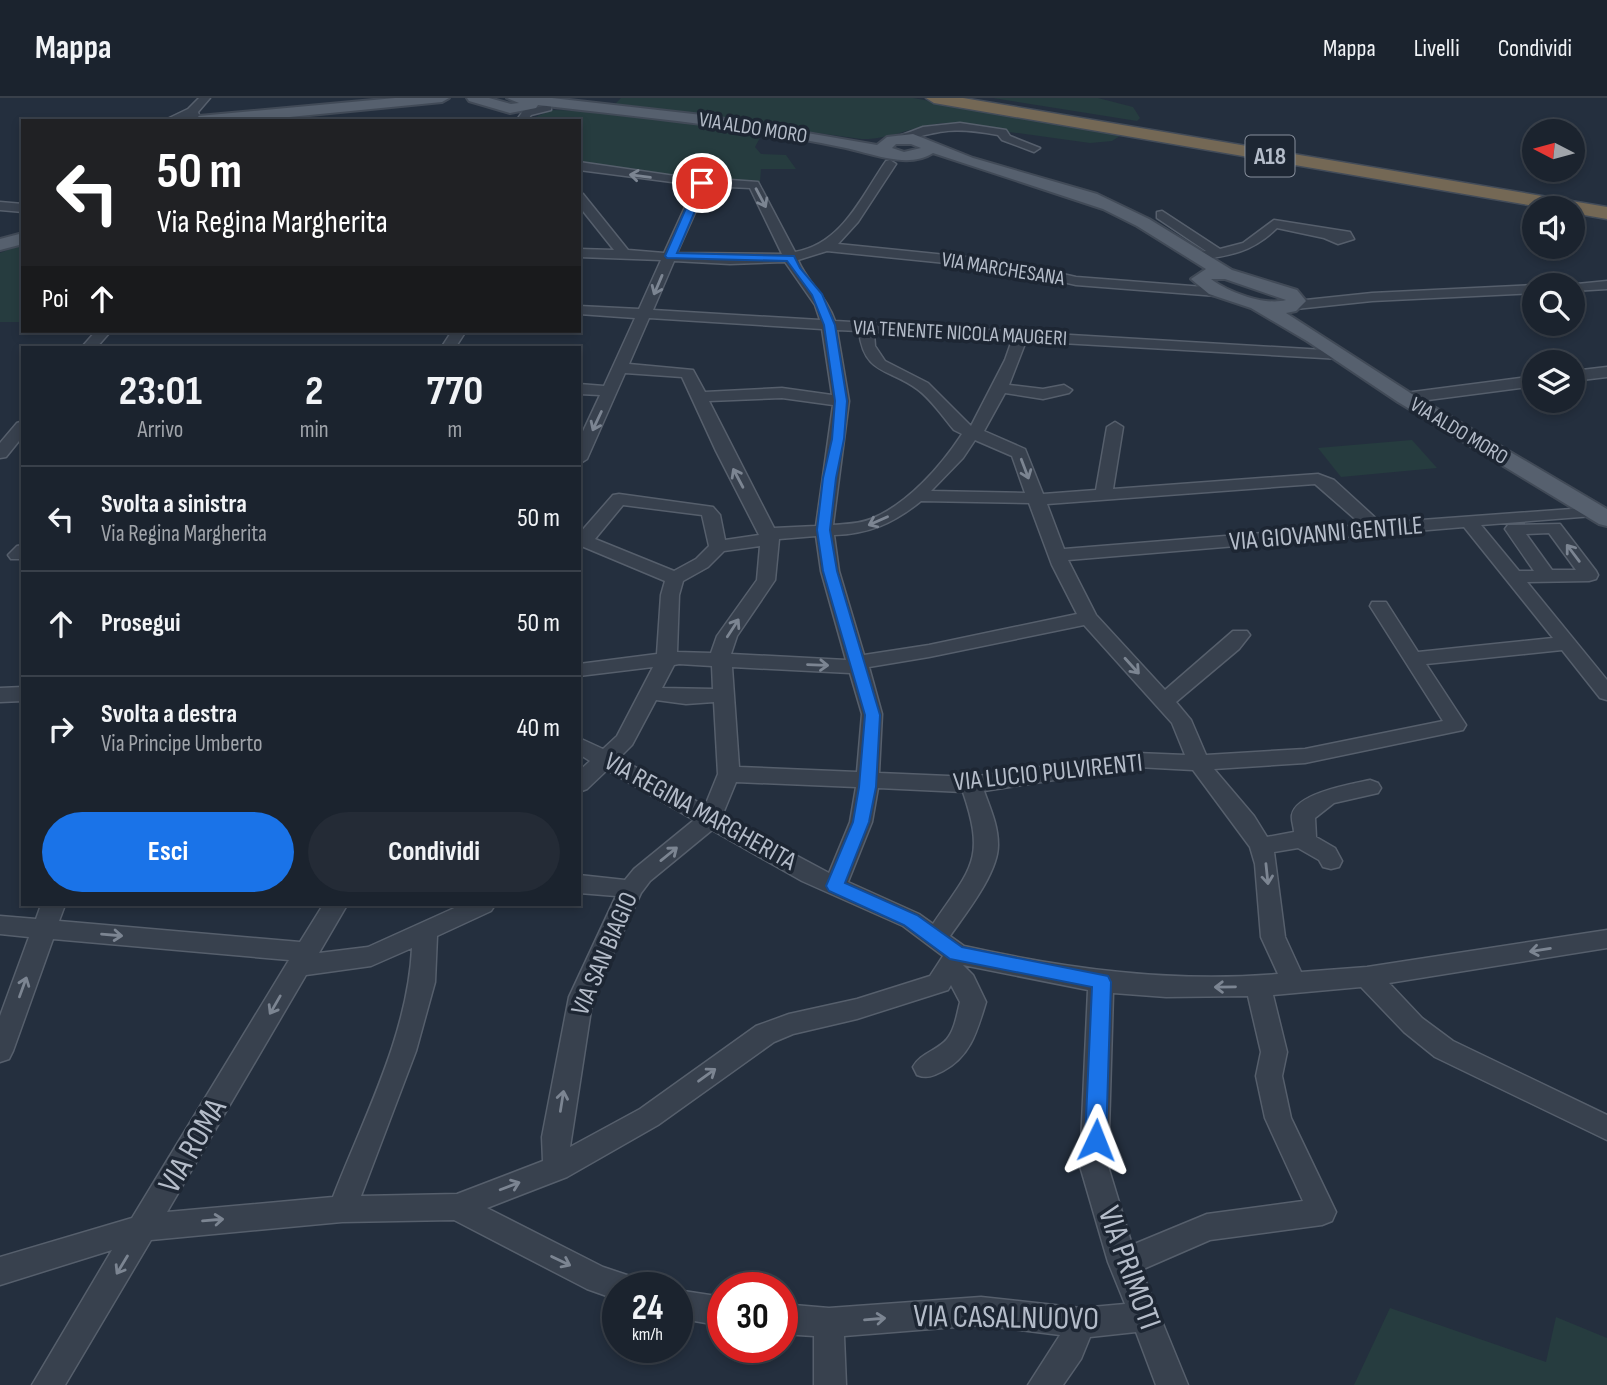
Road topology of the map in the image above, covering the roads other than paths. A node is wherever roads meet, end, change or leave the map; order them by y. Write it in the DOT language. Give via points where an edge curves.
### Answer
graph roads {
  1 [pos="205,98"];
  2 [pos="442,98"];
  3 [pos="934,98"];
  4 [pos="976,98"];
  5 [pos="477,100"];
  6 [pos="424,101"];
  7 [pos="520,108"];
  8 [pos="601,108"];
  9 [pos="195,118"];
  10 [pos="930,127"];
  11 [pos="1034,149"];
  12 [pos="890,150"];
  13 [pos="921,150"];
  14 [pos="581,166"];
  15 [pos="702,183"];
  16 [pos="581,200"];
  17 [pos="1607,205"];
  18 [pos="0,206"];
  19 [pos="21,208"];
  20 [pos="1607,213"];
  21 [pos="1162,215"];
  22 [pos="1329,235"];
  23 [pos="1173,243"];
  24 [pos="826,247"];
  25 [pos="581,253"];
  26 [pos="624,254"];
  27 [pos="1206,254"];
  28 [pos="670,256"];
  29 [pos="790,258"];
  30 [pos="1226,274"];
  31 [pos="1201,278"];
  32 [pos="1607,285"];
  33 [pos="1585,286"];
  34 [pos="1180,288"];
  35 [pos="1522,290"];
  36 [pos="1217,292"];
  37 [pos="1289,301"];
  38 [pos="1258,305"];
  39 [pos="581,310"];
  40 [pos="645,314"];
  41 [pos="829,325"];
  42 [pos="866,328"];
  43 [pos="1020,337"];
  44 [pos="1314,337"];
  45 [pos="1341,355"];
  46 [pos="621,368"];
  47 [pos="1607,372"];
  48 [pos="1585,375"];
  49 [pos="1522,383"];
  50 [pos="999,388"];
  51 [pos="581,389"];
  52 [pos="1064,390"];
  53 [pos="610,391"];
  54 [pos="698,397"];
  55 [pos="1405,398"];
  56 [pos="841,401"];
  57 [pos="1115,427"];
  58 [pos="21,428"];
  59 [pos="971,433"];
  60 [pos="0,454"];
  61 [pos="581,455"];
  62 [pos="21,456"];
  63 [pos="917,496"];
  64 [pos="1103,497"];
  65 [pos="1036,499"];
  66 [pos="1600,515"];
  67 [pos="1469,522"];
  68 [pos="824,530"];
  69 [pos="1378,530"];
  70 [pos="770,538"];
  71 [pos="582,540"];
  72 [pos="718,547"];
  73 [pos="1058,555"];
  74 [pos="1547,576"];
  75 [pos="1514,577"];
  76 [pos="675,578"];
  77 [pos="1379,606"];
  78 [pos="1088,618"];
  79 [pos="1240,635"];
  80 [pos="1567,643"];
  81 [pos="722,659"];
  82 [pos="1413,659"];
  83 [pos="667,660"];
  84 [pos="859,664"];
  85 [pos="581,670"];
  86 [pos="649,693"];
  87 [pos="1607,693"];
  88 [pos="21,694"];
  89 [pos="0,695"];
  90 [pos="724,695"];
  91 [pos="1164,701"];
  92 [pos="581,746"];
  93 [pos="606,759"];
  94 [pos="1199,763"];
  95 [pos="729,774"];
  96 [pos="868,780"];
  97 [pos="581,782"];
  98 [pos="971,785"];
  99 [pos="1370,788"];
  100 [pos="710,819"];
  101 [pos="1301,839"];
  102 [pos="1261,846"];
  103 [pos="1331,861"];
  104 [pos="833,878"];
  105 [pos="581,884"];
  106 [pos="631,889"];
  107 [pos="53,906"];
  108 [pos="334,906"];
  109 [pos="481,906"];
  110 [pos="0,925"];
  111 [pos="44,929"];
  112 [pos="425,931"];
  113 [pos="1607,939"];
  114 [pos="946,951"];
  115 [pos="302,959"];
  116 [pos="1367,977"];
  117 [pos="1101,982"];
  118 [pos="1294,983"];
  119 [pos="1258,986"];
  120 [pos="0,1051"];
  121 [pos="926,1067"];
  122 [pos="1607,1128"];
  123 [pos="557,1168"];
  124 [pos="457,1206"];
  125 [pos="342,1209"];
  126 [pos="145,1227"];
  127 [pos="1123,1262"];
  128 [pos="0,1271"];
  129 [pos="602,1281"];
  130 [pos="1145,1317"];
  131 [pos="798,1320"];
  132 [pos="829,1323"];
  133 [pos="1081,1323"];
  134 [pos="48,1385"];
  135 [pos="830,1385"];
  136 [pos="1044,1385"];
  137 [pos="1172,1385"];
  1 -- 9 [label="street"];
  2 -- 6 [label="main road"];
  3 -- 20 [label="highway, A18"];
  4 -- 17 [label="highway, A18"];
  5 -- 6 [label="main road"];
  5 -- 7 [label="main road"];
  6 -- 9 [label="main road"];
  7 -- 8 [label="main road"];
  7 -- 8 [label="main road"];
  8 -- 12 [label="main road, VIA ALDO MORO"];
  10 -- 11 [label="street" via="956,125 1002,132"];
  10 -- 12 [label="street"];
  10 -- 13 [label="street"];
  12 -- 13 [label="main road, VIA ALDO MORO"];
  12 -- 24 [label="street" via="841,234"];
  13 -- 23 [label="main road, VIA ALDO MORO" via="1091,198"];
  15 -- 14 [label="street, one-way"];
  15 -- 28 [label="street"];
  15 -- 29 [label="street, one-way" via="754,186"];
  16 -- 26 [label="street"];
  18 -- 19 [label="street"];
  21 -- 27 [label="street"];
  22 -- 27 [label="street" via="1274,224 1259,240 1236,252"];
  23 -- 27 [label="main road"];
  23 -- 31 [label="main road" via="1194,263"];
  24 -- 29 [label="street"];
  24 -- 34 [label="street, VIA MARCHESANA" via="1005,265 1076,281"];
  25 -- 26 [label="street"];
  26 -- 28 [label="street"];
  27 -- 30 [label="main road"];
  28 -- 29 [label="street"];
  28 -- 40 [label="street, one-way"];
  29 -- 41 [label="street" via="817,294"];
  30 -- 31 [label="main road"];
  30 -- 37 [label="main road"];
  31 -- 34 [label="street"];
  31 -- 36 [label="main road" via="1207,288"];
  32 -- 33 [label="street"];
  34 -- 36 [label="street, VIA MARCHESANA"];
  35 -- 37 [label="street"];
  36 -- 38 [label="main road"];
  37 -- 38 [label="main road" via="1276,309"];
  37 -- 44 [label="main road" via="1293,318"];
  38 -- 44 [label="main road"];
  39 -- 40 [label="street, VIA TENENTE NICOLA MAUGERI"];
  40 -- 41 [label="street, VIA TENENTE NICOLA MAUGERI"];
  40 -- 46 [label="street"];
  41 -- 42 [label="street, VIA TENENTE NICOLA MAUGERI"];
  41 -- 56 [label="street"];
  42 -- 43 [label="street, VIA TENENTE NICOLA MAUGERI"];
  42 -- 59 [label="street" via="868,346 879,363 923,386"];
  43 -- 45 [label="street, VIA TENENTE NICOLA MAUGERI"];
  43 -- 50 [label="street"];
  44 -- 45 [label="main road, VIA ALDO MORO"];
  45 -- 55 [label="main road, VIA ALDO MORO"];
  46 -- 53 [label="street"];
  46 -- 54 [label="street" via="688,373"];
  47 -- 48 [label="street"];
  49 -- 55 [label="street"];
  50 -- 52 [label="street" via="1043,394"];
  50 -- 59 [label="street" via="981,426"];
  51 -- 53 [label="street"];
  53 -- 61 [label="street, one-way"];
  54 -- 56 [label="street" via="782,393"];
  70 -- 54 [label="street, one-way"];
  55 -- 66 [label="main road, VIA ALDO MORO"];
  56 -- 68 [label="street"];
  57 -- 64 [label="street"];
  58 -- 60 [label="street"];
  59 -- 63 [label="street"];
  59 -- 65 [label="street, one-way" via="1019,453"];
  60 -- 62 [label="street"];
  63 -- 65 [label="street"];
  63 -- 68 [label="street, one-way" via="877,523"];
  64 -- 65 [label="street"];
  64 -- 69 [label="street" via="1318,479"];
  65 -- 73 [label="street"];
  66 -- 67 [label="street, VIA GIOVANNI GENTILE"];
  67 -- 69 [label="street, VIA GIOVANNI GENTILE"];
  67 -- 75 [label="street"];
  68 -- 70 [label="street" via="777,533"];
  68 -- 84 [label="street" via="830,571"];
  69 -- 73 [label="street, VIA GIOVANNI GENTILE"];
  70 -- 72 [label="street"];
  81 -- 70 [label="street, VIA SAN BIAGIO, one-way" via="727,636 766,580"];
  71 -- 72 [label="street" via="619,499 707,511"];
  71 -- 76 [label="street"];
  72 -- 76 [label="street" via="702,564"];
  73 -- 78 [label="street"];
  74 -- 75 [label="street"];
  75 -- 80 [label="street"];
  76 -- 83 [label="street"];
  77 -- 82 [label="street"];
  78 -- 84 [label="street"];
  78 -- 91 [label="street, one-way"];
  79 -- 91 [label="street" via="1234,645"];
  80 -- 82 [label="street"];
  80 -- 87 [label="street"];
  81 -- 83 [label="street"];
  81 -- 84 [label="street, one-way"];
  81 -- 90 [label="street, VIA SAN BIAGIO"];
  82 -- 94 [label="street, VIA LUCIO PULVIRENTI" via="1456,725 1305,756"];
  83 -- 85 [label="street"];
  83 -- 86 [label="street"];
  84 -- 96 [label="street" via="872,715"];
  86 -- 90 [label="street"];
  86 -- 93 [label="street" via="625,740"];
  88 -- 89 [label="street"];
  90 -- 95 [label="street, VIA SAN BIAGIO"];
  91 -- 94 [label="street" via="1181,720"];
  92 -- 93 [label="street, VIA REGINA MARGHERITA"];
  93 -- 97 [label="street"];
  93 -- 100 [label="street, VIA REGINA MARGHERITA"];
  94 -- 98 [label="street, VIA LUCIO PULVIRENTI" via="1116,762"];
  94 -- 102 [label="street"];
  95 -- 96 [label="street, VIA LUCIO PULVIRENTI"];
  95 -- 100 [label="street, VIA SAN BIAGIO"];
  96 -- 98 [label="street, VIA LUCIO PULVIRENTI"];
  96 -- 104 [label="street" via="861,822"];
  98 -- 114 [label="street" via="987,849 963,895"];
  99 -- 101 [label="street" via="1327,797 1303,816 1306,835"];
  100 -- 104 [label="street, VIA REGINA MARGHERITA"];
  106 -- 100 [label="street, VIA SAN BIAGIO, one-way"];
  101 -- 102 [label="street"];
  101 -- 103 [label="street"];
  102 -- 118 [label="street, one-way" via="1273,937"];
  104 -- 114 [label="street, VIA REGINA MARGHERITA" via="911,920"];
  105 -- 106 [label="street"];
  123 -- 106 [label="street, VIA SAN BIAGIO, one-way" via="556,1137 578,1007"];
  107 -- 111 [label="street"];
  108 -- 115 [label="street, VIA ROMA"];
  109 -- 112 [label="street"];
  110 -- 111 [label="street"];
  111 -- 115 [label="street, one-way"];
  120 -- 111 [label="street, one-way"];
  112 -- 115 [label="street" via="371,956"];
  112 -- 125 [label="street" via="423,982 403,1051"];
  113 -- 116 [label="street, one-way"];
  114 -- 117 [label="street"];
  114 -- 121 [label="street" via="973,1002 959,1047"];
  123 -- 114 [label="street, one-way" via="649,1117 765,1034 939,983"];
  115 -- 126 [label="street, VIA ROMA, one-way"];
  116 -- 118 [label="street"];
  116 -- 122 [label="street" via="1413,1025 1444,1048"];
  119 -- 117 [label="street, one-way"];
  117 -- 127 [label="street, VIA PRIMOTI" via="1094,1166"];
  118 -- 119 [label="street"];
  119 -- 127 [label="street" via="1274,1052 1269,1076 1278,1118 1322,1212 1207,1227"];
  124 -- 123 [label="street, one-way"];
  124 -- 125 [label="street"];
  124 -- 129 [label="street, one-way"];
  126 -- 125 [label="street, one-way"];
  126 -- 128 [label="street"];
  126 -- 134 [label="street, VIA ROMA, one-way"];
  127 -- 130 [label="street, VIA PRIMOTI"];
  130 -- 133 [label="street, VIA CASALNUOVO"];
  130 -- 137 [label="street, VIA PRIMOTI"];
  131 -- 132 [label="street, VIA CASALNUOVO"];
  132 -- 133 [label="street, VIA CASALNUOVO, one-way" via="981,1311"];
  132 -- 135 [label="street"];
  133 -- 136 [label="street"];
}
